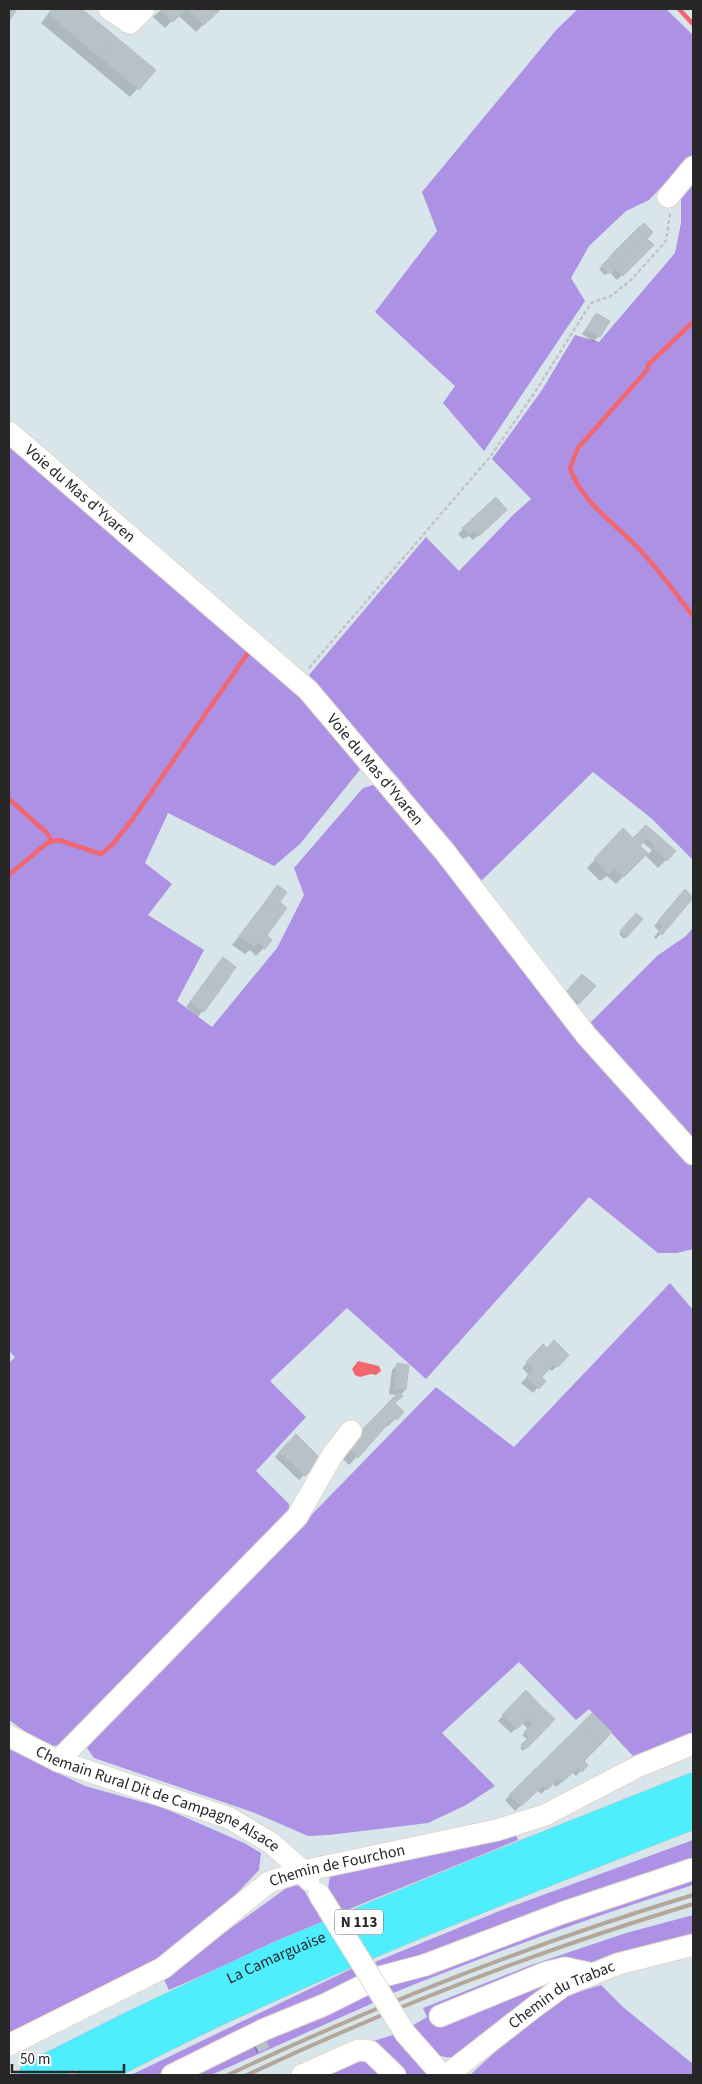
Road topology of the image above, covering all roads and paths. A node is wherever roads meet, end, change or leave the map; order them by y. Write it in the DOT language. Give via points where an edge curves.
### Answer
graph roads {
  1 [pos="109,9"];
  2 [pos="144,9"];
  3 [pos="693,167"];
  4 [pos="668,197"];
  5 [pos="9,432"];
  6 [pos="298,682"];
  7 [pos="693,1154"];
  8 [pos="351,1431"];
  9 [pos="9,1736"];
  10 [pos="693,1744"];
  11 [pos="58,1761"];
  12 [pos="693,1787"];
  13 [pos="693,1815"];
  14 [pos="693,1869"];
  15 [pos="303,1871"];
  16 [pos="693,1945"];
  17 [pos="593,1974"];
  18 [pos="440,2016"];
  19 [pos="9,2045"];
  20 [pos="33,2075"];
  21 [pos="90,2075"];
  22 [pos="172,2075"];
  23 [pos="302,2075"];
  24 [pos="395,2075"];
  25 [pos="442,2075"];
  26 [pos="446,2075"];
  1 -- 2 [label="street" via="130,23"];
  3 -- 4 [label="street"];
  4 -- 6 [label="path" via="670,216 666,241 632,279 611,296 591,303 490,457"];
  5 -- 6 [label="street, Voie du Mas d'Yvaren"];
  6 -- 7 [label="street, Voie du Mas d'Yvaren" via="445,852 586,1034"];
  8 -- 11 [label="street" via="333,1454 297,1517"];
  9 -- 11 [label="street, Chemain Rural Dit de Campagne Alsace"];
  10 -- 15 [label="street, Chemin de Fourchon" via="640,1766 545,1815 497,1830"];
  11 -- 15 [label="street, Chemain Rural Dit de Campagne Alsace" via="229,1818 271,1843"];
  12 -- 20 [label="highway, La Camarguaise / N 113" via="275,1957"];
  13 -- 21 [label="highway, La Camarguaise / N 113" via="368,1945 237,2002"];
  14 -- 22 [label="street" via="562,1913 425,1965 380,1978"];
  15 -- 19 [label="street, Chemin de Fourchon" via="269,1882 164,1968"];
  15 -- 25 [label="street, Chemain Rural Dit de Campagne Alsace, bridge" via="405,2033"];
  16 -- 17 [label="street, Chemin du Trabac" via="618,1964"];
  17 -- 18 [label="street" via="559,1969"];
  17 -- 26 [label="street, Chemin du Trabac" via="564,1986"];
  23 -- 24 [label="street" via="358,2050 370,2051"];
}
